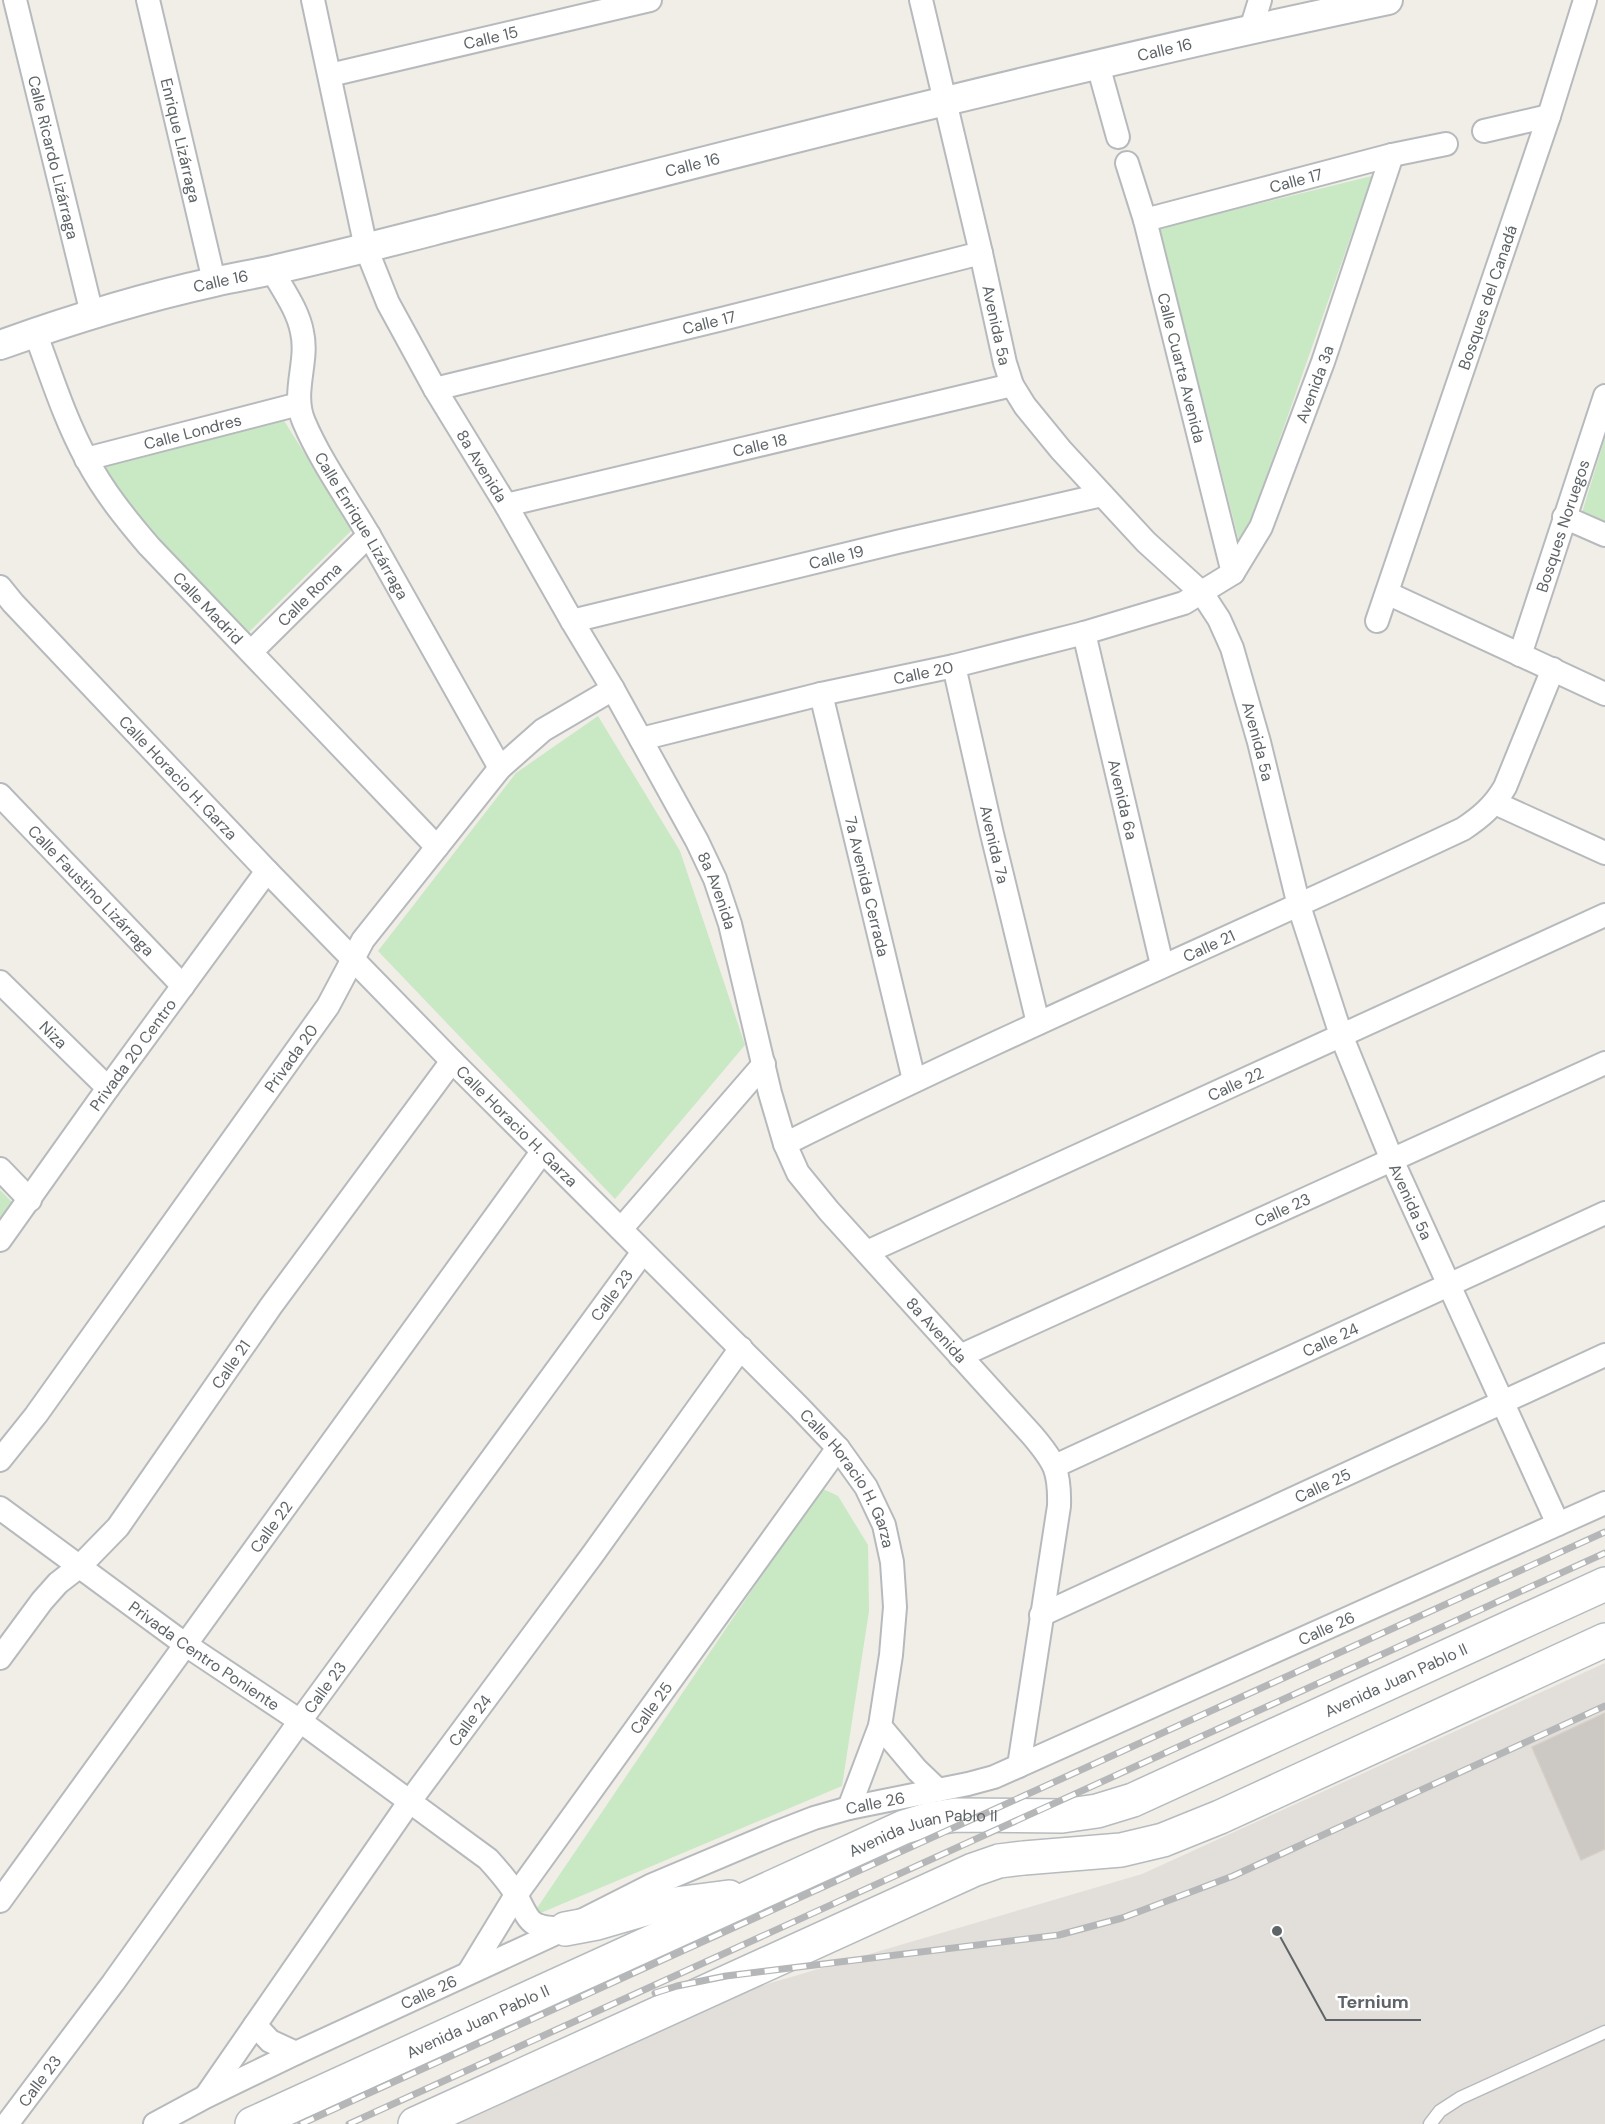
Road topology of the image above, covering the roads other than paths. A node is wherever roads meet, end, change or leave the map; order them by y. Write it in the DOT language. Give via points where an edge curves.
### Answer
graph roads {
  1 [pos="15,0"];
  2 [pos="148,0"];
  3 [pos="313,0"];
  4 [pos="650,0"];
  5 [pos="921,0"];
  6 [pos="1260,0"];
  7 [pos="1388,0"];
  8 [pos="1585,0"];
  9 [pos="1251,29"];
  10 [pos="1098,65"];
  11 [pos="330,75"];
  12 [pos="945,102"];
  13 [pos="1549,116"];
  14 [pos="1484,131"];
  15 [pos="1118,137"];
  16 [pos="1446,144"];
  17 [pos="1392,155"];
  18 [pos="1127,163"];
  19 [pos="1145,219"];
  20 [pos="366,248"];
  21 [pos="981,253"];
  22 [pos="273,270"];
  23 [pos="214,281"];
  24 [pos="92,314"];
  25 [pos="35,332"];
  26 [pos="0,345"];
  27 [pos="1012,385"];
  28 [pos="435,389"];
  29 [pos="1605,396"];
  30 [pos="299,404"];
  31 [pos="86,459"];
  32 [pos="1102,495"];
  33 [pos="506,505"];
  34 [pos="1564,517"];
  35 [pos="369,535"];
  36 [pos="1605,535"];
  37 [pos="1233,573"];
  38 [pos="0,587"];
  39 [pos="1202,593"];
  40 [pos="1387,593"];
  41 [pos="572,621"];
  42 [pos="1377,621"];
  43 [pos="1084,633"];
  44 [pos="251,652"];
  45 [pos="1520,654"];
  46 [pos="954,666"];
  47 [pos="1553,669"];
  48 [pos="613,689"];
  49 [pos="821,694"];
  50 [pos="1605,694"];
  51 [pos="640,739"];
  52 [pos="500,768"];
  53 [pos="0,795"];
  54 [pos="1495,803"];
  55 [pos="437,847"];
  56 [pos="1605,853"];
  57 [pos="267,872"];
  58 [pos="1299,906"];
  59 [pos="1605,915"];
  60 [pos="352,958"];
  61 [pos="1162,965"];
  62 [pos="0,982"];
  63 [pos="183,986"];
  64 [pos="1038,1023"];
  65 [pos="1341,1035"];
  66 [pos="452,1060"];
  67 [pos="1605,1063"];
  68 [pos="764,1064"];
  69 [pos="914,1080"];
  70 [pos="108,1088"];
  71 [pos="785,1144"];
  72 [pos="542,1152"];
  73 [pos="1392,1160"];
  74 [pos="0,1168"];
  75 [pos="30,1200"];
  76 [pos="1605,1213"];
  77 [pos="621,1229"];
  78 [pos="0,1240"];
  79 [pos="643,1252"];
  80 [pos="867,1252"];
  81 [pos="1449,1283"];
  82 [pos="741,1348"];
  83 [pos="1605,1355"];
  84 [pos="960,1356"];
  85 [pos="1503,1401"];
  86 [pos="838,1448"];
  87 [pos="0,1460"];
  88 [pos="1055,1466"];
  89 [pos="1605,1503"];
  90 [pos="0,1508"];
  91 [pos="1558,1524"];
  92 [pos="80,1566"];
  93 [pos="1605,1584"];
  94 [pos="1041,1615"];
  95 [pos="1605,1640"];
  96 [pos="186,1645"];
  97 [pos="0,1658"];
  98 [pos="300,1721"];
  99 [pos="880,1726"];
  100 [pos="1019,1766"];
  101 [pos="938,1790"];
  102 [pos="410,1801"];
  103 [pos="849,1808"];
  104 [pos="516,1895"];
  105 [pos="752,1896"];
  106 [pos="0,1901"];
  107 [pos="565,1929"];
  108 [pos="469,1972"];
  109 [pos="255,2025"];
  110 [pos="1605,2032"];
  111 [pos="296,2053"];
  112 [pos="205,2097"];
  113 [pos="7,2124"];
  114 [pos="155,2124"];
  115 [pos="252,2124"];
  116 [pos="415,2124"];
  117 [pos="1430,2124"];
  1 -- 24 [label="street, Calle Ricardo Lizárraga"];
  2 -- 23 [label="street, Enrique Lizárraga"];
  3 -- 11 [label="street, 8a Avenida"];
  4 -- 11 [label="street, Calle 15"];
  5 -- 12 [label="street, Avenida 5a"];
  6 -- 9 [label="street"];
  7 -- 9 [label="street, Calle 16"];
  8 -- 13 [label="street, Bosques del Canadá"];
  9 -- 10 [label="street, Calle 16"];
  10 -- 12 [label="street, Calle 16"];
  10 -- 15 [label="street"];
  11 -- 20 [label="street, 8a Avenida"];
  12 -- 20 [label="street, Calle 16"];
  12 -- 21 [label="street, Avenida 5a"];
  13 -- 14 [label="street"];
  13 -- 40 [label="street, Bosques del Canadá"];
  16 -- 17 [label="street, Calle 17"];
  17 -- 19 [label="street, Calle 17"];
  17 -- 37 [label="street, Avenida 3a" via="1323,362 1261,526"];
  18 -- 19 [label="street, Calle Cuarta Avenida"];
  19 -- 37 [label="street, Calle Cuarta Avenida"];
  20 -- 22 [label="street, Calle 16"];
  20 -- 28 [label="street, 8a Avenida" via="388,303"];
  21 -- 27 [label="street, Avenida 5a"];
  21 -- 28 [label="street, Calle 17"];
  22 -- 23 [label="street, Calle 16"];
  22 -- 30 [label="street, Calle Enrique Lizárraga" via="296,312 302,332"];
  23 -- 24 [label="street, Calle 16"];
  24 -- 25 [label="street, Calle 16"];
  25 -- 26 [label="street, Calle 16"];
  25 -- 31 [label="street, Calle Madrid"];
  27 -- 32 [label="street, Avenida 5a" via="1025,406"];
  27 -- 33 [label="street, Calle 18"];
  28 -- 33 [label="street, 8a Avenida"];
  29 -- 34 [label="street, Bosques Noruegos"];
  30 -- 31 [label="street, Calle Londres"];
  30 -- 35 [label="street, Calle Enrique Lizárraga" via="313,441"];
  31 -- 44 [label="street, Calle Madrid" via="148,546"];
  32 -- 39 [label="street, Avenida 5a"];
  32 -- 41 [label="street, Calle 19"];
  33 -- 41 [label="street, 8a Avenida"];
  34 -- 36 [label="street"];
  34 -- 45 [label="street, Bosques Noruegos"];
  35 -- 44 [label="street, Calle Roma"];
  35 -- 52 [label="street, Calle Enrique Lizárraga"];
  37 -- 39 [label="street, Avenida 3a"];
  38 -- 57 [label="street, Calle Horacio H. Garza"];
  39 -- 43 [label="street, Calle 20" via="1184,603"];
  39 -- 58 [label="street, Avenida 5a" via="1232,648"];
  40 -- 42 [label="street, Bosques del Canadá"];
  40 -- 45 [label="street"];
  41 -- 48 [label="street, 8a Avenida"];
  43 -- 46 [label="street, Calle 20"];
  43 -- 61 [label="street, Avenida 6a"];
  44 -- 55 [label="street, Calle Madrid"];
  45 -- 47 [label="street"];
  46 -- 49 [label="street, Calle 20"];
  46 -- 64 [label="street, Avenida 7a"];
  47 -- 50 [label="street"];
  47 -- 54 [label="street, Calle 21"];
  48 -- 51 [label="street, 8a Avenida"];
  48 -- 52 [label="street, Privada 20" via="543,730"];
  49 -- 51 [label="street, Calle 20"];
  49 -- 69 [label="street, 7a Avenida Cerrada"];
  51 -- 68 [label="street, 8a Avenida" via="715,879"];
  52 -- 55 [label="street, Privada 20"];
  53 -- 63 [label="street, Calle Faustino Lizárraga"];
  54 -- 56 [label="street"];
  54 -- 58 [label="street, Calle 21" via="1463,829"];
  55 -- 60 [label="street, Privada 20"];
  57 -- 60 [label="street, Calle Horacio H. Garza"];
  57 -- 63 [label="street, Privada 20 Centro"];
  58 -- 61 [label="street, Calle 21"];
  58 -- 65 [label="street, Avenida 5a"];
  59 -- 65 [label="street, Calle 22"];
  60 -- 66 [label="street, Calle Horacio H. Garza"];
  60 -- 87 [label="street, Privada 20" via="328,1006"];
  61 -- 64 [label="street, Calle 21"];
  62 -- 70 [label="street, Niza"];
  63 -- 70 [label="street, Privada 20 Centro"];
  64 -- 69 [label="street, Calle 21"];
  65 -- 73 [label="street, Avenida 5a"];
  65 -- 80 [label="street, Calle 22"];
  66 -- 72 [label="street, Calle Horacio H. Garza"];
  66 -- 92 [label="street, Calle 21" via="271,1306 117,1527"];
  67 -- 73 [label="street, Calle 23"];
  68 -- 71 [label="street, 8a Avenida"];
  68 -- 77 [label="street"];
  69 -- 71 [label="street, Calle 21"];
  70 -- 75 [label="street, Privada 20 Centro"];
  71 -- 80 [label="street, 8a Avenida" via="798,1173"];
  72 -- 77 [label="street, Calle Horacio H. Garza"];
  72 -- 96 [label="street, Calle 22"];
  73 -- 81 [label="street, Avenida 5a"];
  73 -- 84 [label="street, Calle 23"];
  74 -- 75 [label="street"];
  75 -- 78 [label="street, Privada 20 Centro"];
  76 -- 81 [label="street, Calle 24"];
  77 -- 79 [label="street, Calle Horacio H. Garza"];
  79 -- 82 [label="street, Calle Horacio H. Garza"];
  79 -- 98 [label="street, Calle 23"];
  80 -- 84 [label="street, 8a Avenida"];
  81 -- 85 [label="street, Avenida 5a"];
  81 -- 88 [label="street, Calle 24"];
  82 -- 86 [label="street, Calle Horacio H. Garza"];
  82 -- 102 [label="street, Calle 24"];
  83 -- 85 [label="street, Calle 25"];
  84 -- 88 [label="street, 8a Avenida"];
  85 -- 91 [label="street, Avenida 5a"];
  85 -- 94 [label="street, Calle 25"];
  86 -- 99 [label="street, Calle Horacio H. Garza" via="866,1487 884,1525 892,1562 895,1606"];
  86 -- 104 [label="street, Calle 25"];
  88 -- 94 [label="street, 8a Avenida" via="1059,1506"];
  89 -- 91 [label="street, Calle 26"];
  90 -- 92 [label="street, Privada Centro Poniente"];
  91 -- 100 [label="street, Calle 26"];
  92 -- 96 [label="street, Privada Centro Poniente"];
  92 -- 97 [label="street, Calle 21" via="42,1601"];
  93 -- 105 [label="main road, Avenida Juan Pablo II" via="1132,1800 1062,1816 985,1814 930,1819"];
  94 -- 100 [label="street, 8a Avenida"];
  95 -- 116 [label="main road" via="1163,1840 1121,1850 1024,1857 974,1870"];
  96 -- 98 [label="street, Privada Centro Poniente"];
  96 -- 106 [label="street, Calle 22"];
  98 -- 102 [label="street, Privada Centro Poniente"];
  98 -- 113 [label="street, Calle 23"];
  99 -- 101 [label="street"];
  99 -- 103 [label="street, Calle Horacio H. Garza"];
  100 -- 101 [label="street, Calle 26" via="994,1777"];
  101 -- 103 [label="street, Calle 26"];
  102 -- 104 [label="street, Privada Centro Poniente" via="488,1859"];
  102 -- 109 [label="street, Calle 24"];
  103 -- 107 [label="street, Calle 26" via="796,1825 650,1886"];
  104 -- 107 [label="street, Privada Centro Poniente" via="533,1924"];
  104 -- 108 [label="street, Calle 25"];
  105 -- 107 [label="main road" via="652,1907"];
  105 -- 115 [label="main road, Avenida Juan Pablo II"];
  107 -- 108 [label="street, Calle 26"];
  108 -- 111 [label="street, Calle 26"];
  109 -- 111 [label="street" via="270,2041"];
  109 -- 112 [label="street, Calle 24"];
  110 -- 117 [label="lane" via="1460,2098 1440,2110"];
  111 -- 112 [label="street, Calle 26"];
  112 -- 114 [label="street, Calle 26"];
}
